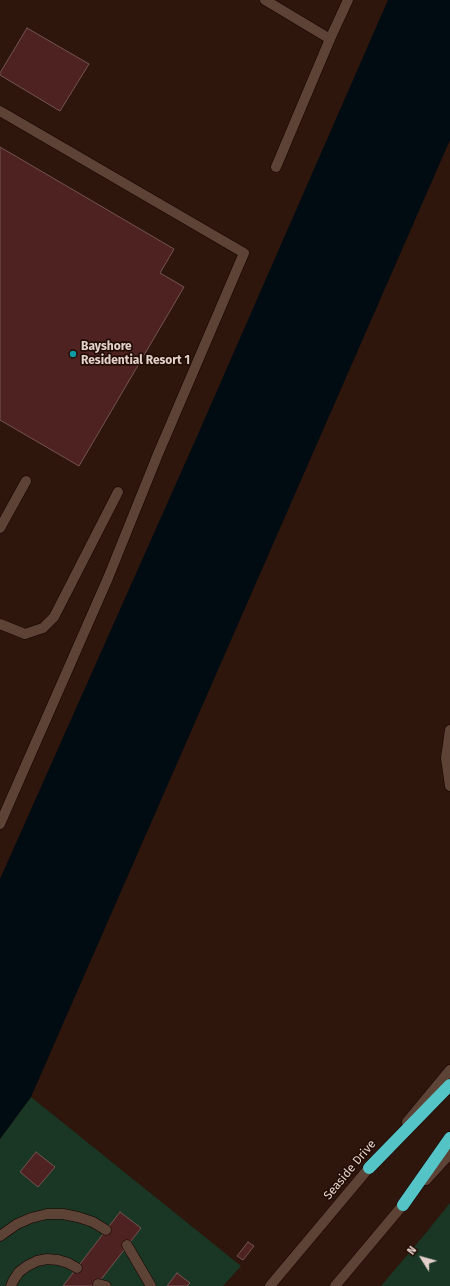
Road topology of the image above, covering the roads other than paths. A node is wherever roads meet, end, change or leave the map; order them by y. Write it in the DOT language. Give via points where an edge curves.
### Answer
graph roads {
  1 [pos="265,0"];
  2 [pos="348,0"];
  3 [pos="330,39"];
  4 [pos="0,111"];
  5 [pos="276,167"];
  6 [pos="26,480"];
  7 [pos="118,492"];
  8 [pos="0,528"];
  9 [pos="0,624"];
  10 [pos="450,730"];
  11 [pos="450,786"];
  12 [pos="0,824"];
  13 [pos="450,1070"];
  14 [pos="450,1084"];
  15 [pos="450,1138"];
  16 [pos="450,1154"];
  17 [pos="369,1168"];
  18 [pos="403,1205"];
  19 [pos="106,1230"];
  20 [pos="0,1236"];
  21 [pos="127,1246"];
  22 [pos="77,1268"];
  23 [pos="11,1286"];
  24 [pos="151,1286"];
  25 [pos="270,1286"];
  26 [pos="335,1286"];
  1 -- 3 [label="street"];
  2 -- 3 [label="street"];
  3 -- 5 [label="street"];
  4 -- 12 [label="street" via="244,254 108,578"];
  6 -- 8 [label="street"];
  7 -- 9 [label="street" via="54,617 43,628 25,634"];
  10 -- 11 [label="street" via="446,758"];
  13 -- 17 [label="street, Seaside Drive"];
  14 -- 17 [label="highway"];
  15 -- 18 [label="highway"];
  16 -- 18 [label="street"];
  17 -- 25 [label="street, Seaside Drive"];
  18 -- 26 [label="street"];
  19 -- 20 [label="street" via="78,1217 47,1214 17,1224"];
  21 -- 24 [label="street"];
  22 -- 23 [label="street" via="58,1260 37,1261 19,1272"];
}
